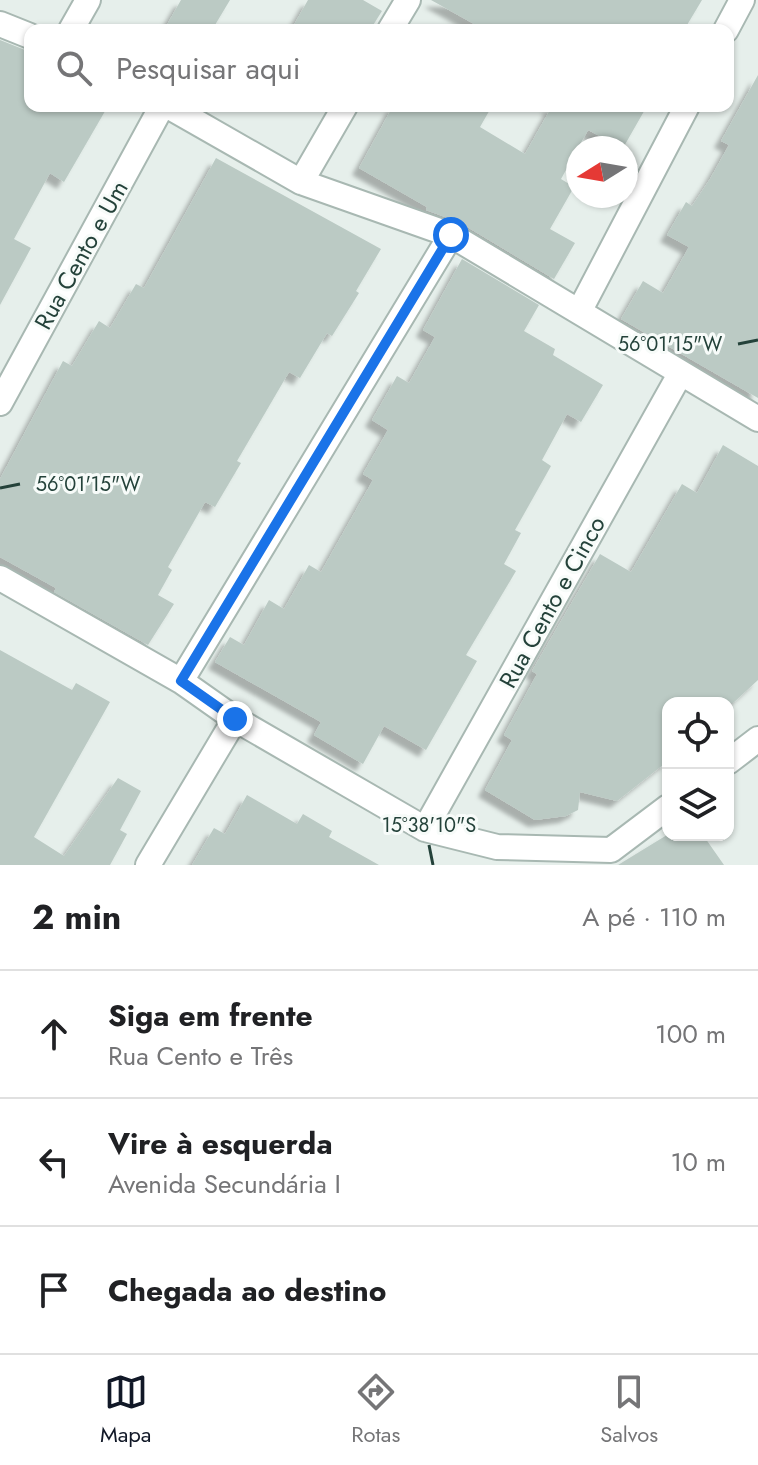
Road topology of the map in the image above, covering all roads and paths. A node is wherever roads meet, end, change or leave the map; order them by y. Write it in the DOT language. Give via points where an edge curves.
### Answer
graph roads {
  1 [pos="88,0"];
  2 [pos="408,0"];
  3 [pos="742,0"];
  4 [pos="0,24"];
  5 [pos="74,24"];
  6 [pos="394,24"];
  7 [pos="729,24"];
  8 [pos="24,34"];
  9 [pos="159,112"];
  10 [pos="178,112"];
  11 [pos="342,112"];
  12 [pos="684,112"];
  13 [pos="301,182"];
  14 [pos="451,235"];
  15 [pos="580,310"];
  16 [pos="680,374"];
  17 [pos="0,403"];
  18 [pos="758,419"];
  19 [pos="0,578"];
  20 [pos="181,681"];
  21 [pos="235,719"];
  22 [pos="758,739"];
  23 [pos="734,757"];
  24 [pos="662,813"];
  25 [pos="425,829"];
  26 [pos="492,856"];
  27 [pos="616,857"];
  28 [pos="148,865"];
  1 -- 5 [label="street"];
  2 -- 6 [label="street"];
  3 -- 7 [label="street"];
  4 -- 8 [label="street"];
  9 -- 17 [label="street, Rua Cento e Um"];
  10 -- 13 [label="street"];
  11 -- 13 [label="street"];
  12 -- 15 [label="street"];
  13 -- 14 [label="street"];
  14 -- 15 [label="street"];
  14 -- 20 [label="street"];
  15 -- 16 [label="street"];
  16 -- 18 [label="street"];
  16 -- 25 [label="street, Rua Cento e Cinco"];
  19 -- 20 [label="street"];
  20 -- 21 [label="street"];
  21 -- 25 [label="street"];
  21 -- 28 [label="street"];
  22 -- 23 [label="street"];
  24 -- 27 [label="street"];
  25 -- 26 [label="street"];
  26 -- 27 [label="street"];
}
